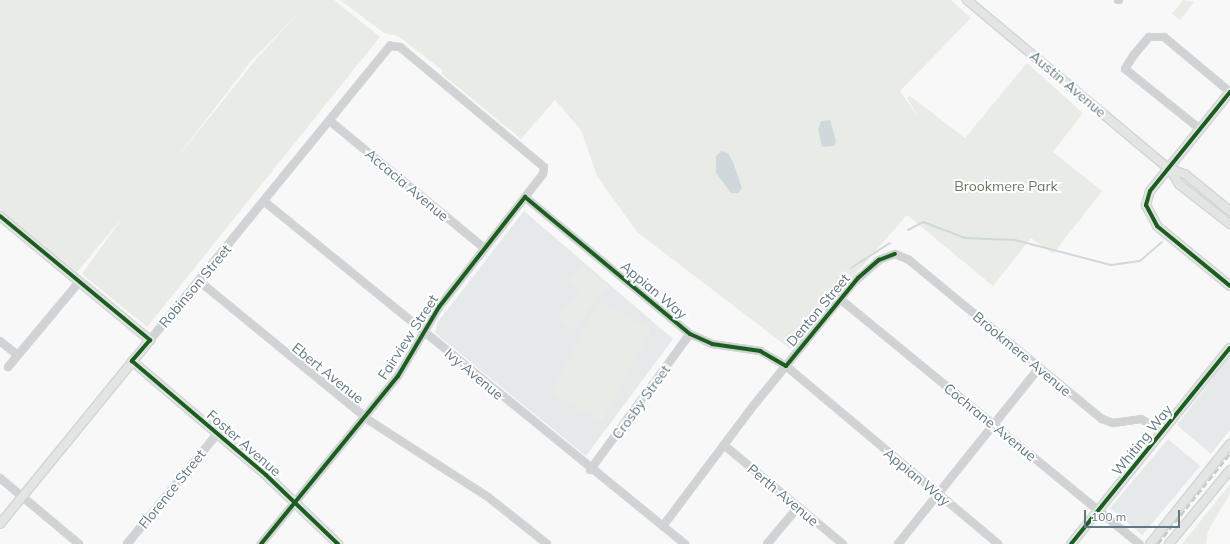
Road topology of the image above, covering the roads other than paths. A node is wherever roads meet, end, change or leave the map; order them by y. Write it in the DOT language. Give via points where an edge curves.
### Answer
graph roads {
  1 [pos="967,0"];
  2 [pos="1230,92"];
  3 [pos="330,121"];
  4 [pos="1200,129"];
  5 [pos="1168,168"];
  6 [pos="545,170"];
  7 [pos="525,197"];
  8 [pos="265,202"];
  9 [pos="1230,211"];
  10 [pos="0,216"];
  11 [pos="1230,224"];
  12 [pos="484,248"];
  13 [pos="888,255"];
  14 [pos="199,281"];
  15 [pos="79,282"];
  16 [pos="1230,286"];
  17 [pos="840,299"];
  18 [pos="425,333"];
  19 [pos="690,334"];
  20 [pos="150,340"];
  21 [pos="0,341"];
  22 [pos="1230,348"];
  23 [pos="17,355"];
  24 [pos="132,361"];
  25 [pos="786,366"];
  26 [pos="8,367"];
  27 [pos="1038,369"];
  28 [pos="365,417"];
  29 [pos="992,424"];
  30 [pos="1163,431"];
  31 [pos="217,434"];
  32 [pos="1230,444"];
  33 [pos="724,445"];
  34 [pos="590,470"];
  35 [pos="1230,470"];
  36 [pos="0,478"];
  37 [pos="938,494"];
  38 [pos="22,497"];
  39 [pos="294,504"];
  40 [pos="798,507"];
  41 [pos="1098,510"];
  42 [pos="0,524"];
  43 [pos="663,526"];
  44 [pos="79,544"];
  45 [pos="127,544"];
  46 [pos="261,544"];
  47 [pos="338,544"];
  48 [pos="547,544"];
  49 [pos="685,544"];
  50 [pos="767,544"];
  51 [pos="843,544"];
  52 [pos="898,544"];
  53 [pos="998,544"];
  54 [pos="1071,544"];
  55 [pos="1139,544"];
  56 [pos="1150,544"];
  57 [pos="1170,544"];
  1 -- 5 [label="street, Austin Avenue"];
  2 -- 4 [label="street"];
  2 -- 4 [label="street" via="1164,37 1149,37 1125,69"];
  3 -- 6 [label="street, Robinson Street" via="388,47 400,47"];
  3 -- 8 [label="street, Robinson Street"];
  3 -- 12 [label="street, Accacia Avenue"];
  4 -- 5 [label="street"];
  5 -- 9 [label="street, Austin Avenue" via="1186,175"];
  5 -- 11 [label="street, Austin Avenue" via="1179,184"];
  5 -- 16 [label="street" via="1148,194 1148,214 1157,226"];
  6 -- 7 [label="street, Fairview Street"];
  7 -- 12 [label="street, Fairview Street"];
  7 -- 19 [label="street, Appian Way"];
  8 -- 14 [label="street, Robinson Street"];
  8 -- 18 [label="street, Ivy Avenue"];
  10 -- 15 [label="street"];
  12 -- 18 [label="street, Fairview Street" via="438,307"];
  13 -- 17 [label="street, Denton Street" via="868,269"];
  13 -- 27 [label="street, Brookmere Avenue" via="901,255 909,260"];
  14 -- 20 [label="street, Robinson Street"];
  14 -- 28 [label="street, Ebert Avenue"];
  15 -- 20 [label="street"];
  15 -- 23 [label="street"];
  17 -- 25 [label="street, Denton Street"];
  17 -- 29 [label="street, Cochrane Avenue"];
  18 -- 28 [label="street, Fairview Street" via="404,368"];
  18 -- 34 [label="street, Ivy Avenue"];
  19 -- 25 [label="street, Appian Way" via="712,344 760,351"];
  19 -- 34 [label="street, Crosby Street"];
  20 -- 24 [label="street, Robinson Street"];
  21 -- 23 [label="street"];
  22 -- 30 [label="street, Whiting Way"];
  23 -- 26 [label="street"];
  24 -- 31 [label="street, Foster Avenue"];
  24 -- 38 [label="street, Robinson Street"];
  25 -- 33 [label="street, Denton Street"];
  25 -- 37 [label="street, Appian Way"];
  27 -- 29 [label="street"];
  27 -- 30 [label="street, Brookmere Avenue" via="1105,421 1141,419"];
  28 -- 39 [label="street, Fairview Street"];
  28 -- 48 [label="street, Ebert Avenue" via="488,497"];
  29 -- 37 [label="street"];
  29 -- 41 [label="street, Cochrane Avenue"];
  30 -- 41 [label="street, Whiting Way"];
  31 -- 39 [label="street, Foster Avenue"];
  31 -- 45 [label="street, Florence Street"];
  32 -- 56 [label="street"];
  33 -- 40 [label="street, Perth Avenue"];
  33 -- 43 [label="street, Denton Street"];
  34 -- 43 [label="street, Ivy Avenue"];
  35 -- 57 [label="street"];
  36 -- 38 [label="street"];
  37 -- 52 [label="street"];
  37 -- 53 [label="street, Appian Way"];
  38 -- 42 [label="street, Robinson Street"];
  38 -- 44 [label="street"];
  39 -- 46 [label="street, Fairview Street"];
  39 -- 47 [label="street, Foster Avenue"];
  40 -- 50 [label="street"];
  40 -- 51 [label="street, Perth Avenue"];
  41 -- 54 [label="street, Whiting Way"];
  41 -- 55 [label="street, Cochrane Avenue"];
  43 -- 49 [label="street, Ivy Avenue"];
}
